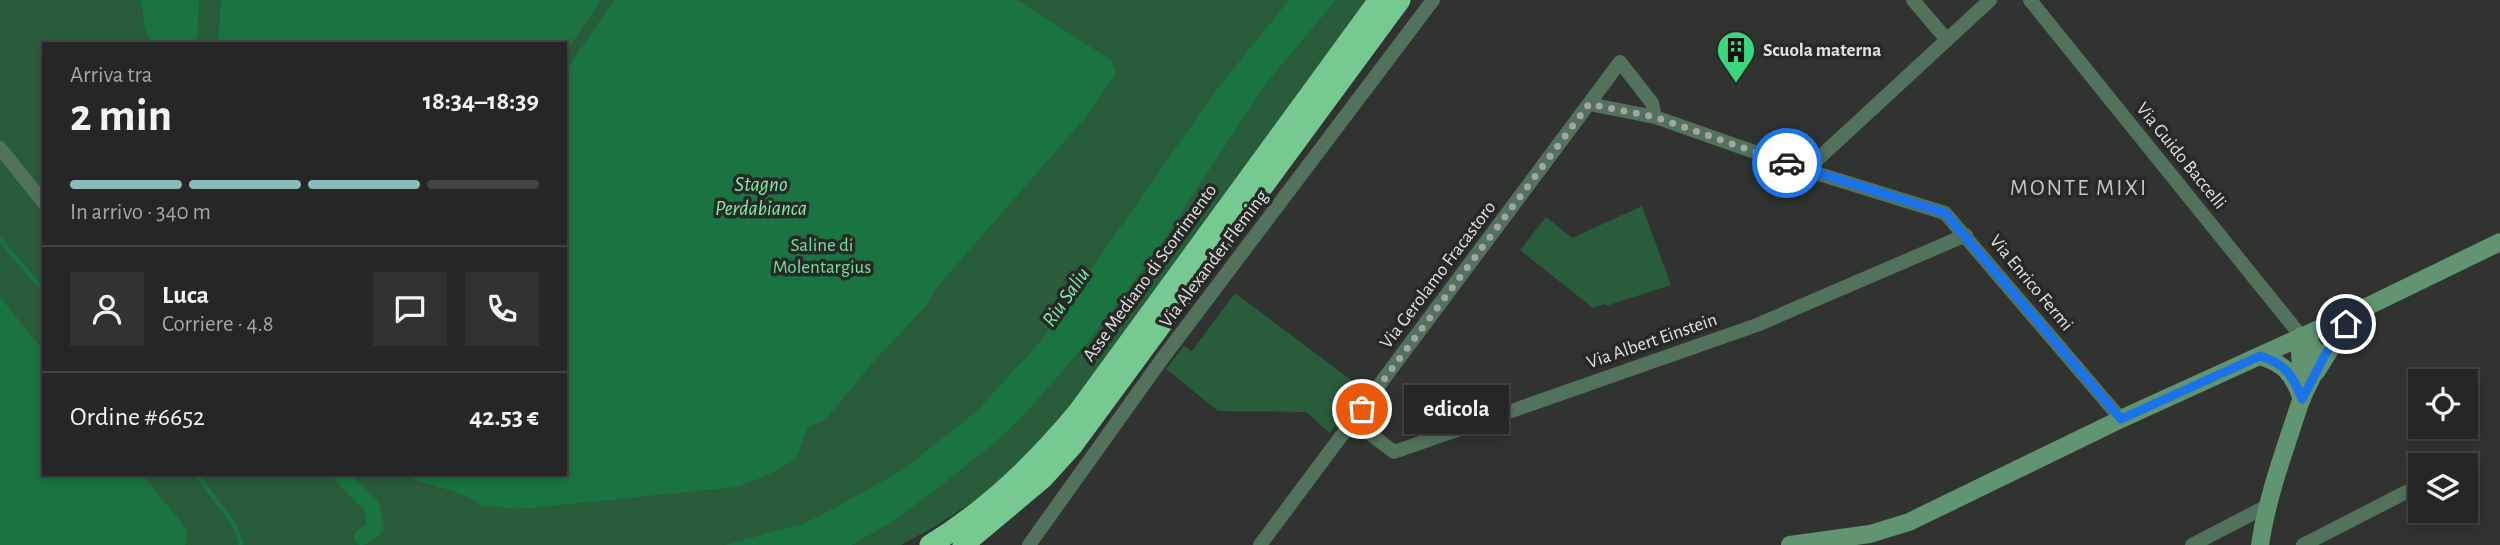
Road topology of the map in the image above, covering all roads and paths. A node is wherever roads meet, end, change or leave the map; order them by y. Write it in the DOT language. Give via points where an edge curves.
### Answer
graph roads {
  1 [pos="1379,0"];
  2 [pos="1400,0"];
  3 [pos="1433,0"];
  4 [pos="1913,0"];
  5 [pos="1990,0"];
  6 [pos="2030,0"];
  7 [pos="1947,40"];
  8 [pos="1589,104"];
  9 [pos="1655,117"];
  10 [pos="0,148"];
  11 [pos="1806,170"];
  12 [pos="42,200"];
  13 [pos="1966,235"];
  14 [pos="2500,242"];
  15 [pos="2353,313"];
  16 [pos="2301,336"];
  17 [pos="2260,356"];
  18 [pos="2314,374"];
  19 [pos="2299,392"];
  20 [pos="2121,419"];
  21 [pos="1353,421"];
  22 [pos="2408,491"];
  23 [pos="2269,505"];
  24 [pos="1894,526"];
  25 [pos="1829,542"];
  26 [pos="930,545"];
  27 [pos="963,545"];
  28 [pos="1029,545"];
  29 [pos="1260,545"];
  30 [pos="1790,545"];
  31 [pos="1866,545"];
  32 [pos="2192,545"];
  33 [pos="2260,545"];
  34 [pos="2303,545"];
  1 -- 26 [label="highway, Asse Mediano di Scorrimento" via="1079,411 1020,475"];
  2 -- 27 [label="highway" via="1072,446 1043,478"];
  3 -- 28 [label="street, Via Alexander Fleming"];
  4 -- 7 [label="street"];
  5 -- 7 [label="street"];
  6 -- 16 [label="street, Via Guido Baccelli"];
  7 -- 11 [label="street"];
  8 -- 9 [label="street, Via Enrico Fermi"];
  8 -- 9 [label="street, Via Gerolamo Fracastoro" via="1620,62 1652,103"];
  8 -- 21 [label="street, Via Gerolamo Fracastoro"];
  9 -- 11 [label="street, Via Enrico Fermi"];
  10 -- 12 [label="street"];
  11 -- 13 [label="street, Via Enrico Fermi" via="1945,213"];
  13 -- 20 [label="street, Via Enrico Fermi"];
  13 -- 21 [label="street, Via Albert Einstein" via="1757,325 1394,452"];
  14 -- 15 [label="street"];
  15 -- 16 [label="street"];
  15 -- 18 [label="street"];
  16 -- 17 [label="street"];
  16 -- 18 [label="street" via="2312,344"];
  16 -- 19 [label="street"];
  17 -- 19 [label="street" via="2290,372"];
  17 -- 20 [label="street"];
  18 -- 19 [label="street"];
  19 -- 23 [label="street"];
  20 -- 24 [label="street"];
  21 -- 29 [label="street, Via Gerolamo Fracastoro"];
  22 -- 34 [label="street"];
  23 -- 32 [label="street"];
  23 -- 33 [label="street"];
  24 -- 25 [label="street"];
  24 -- 31 [label="street"];
  25 -- 30 [label="street"];
}
